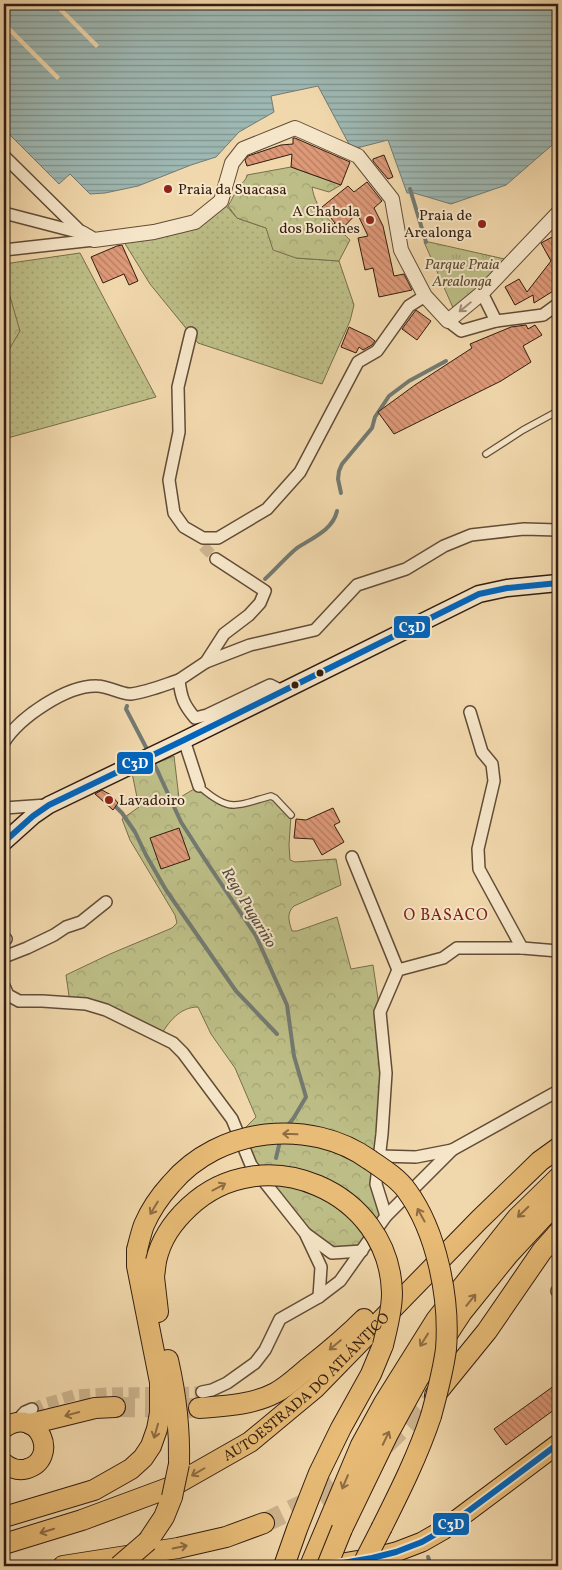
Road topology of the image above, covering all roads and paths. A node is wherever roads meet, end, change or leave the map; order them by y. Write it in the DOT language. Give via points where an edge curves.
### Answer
graph roads {
  1 [pos="4,156"];
  2 [pos="4,213"];
  3 [pos="558,213"];
  4 [pos="88,237"];
  5 [pos="4,250"];
  6 [pos="482,293"];
  7 [pos="425,296"];
  8 [pos="558,304"];
  9 [pos="448,321"];
  10 [pos="496,321"];
  11 [pos="190,333"];
  12 [pos="558,411"];
  13 [pos="486,454"];
  14 [pos="184,527"];
  15 [pos="558,530"];
  16 [pos="203,546"];
  17 [pos="216,558"];
  18 [pos="558,583"];
  19 [pos="206,662"];
  20 [pos="179,680"];
  21 [pos="282,691"];
  22 [pos="470,712"];
  23 [pos="4,742"];
  24 [pos="181,742"];
  25 [pos="199,786"];
  26 [pos="49,805"];
  27 [pos="4,808"];
  28 [pos="291,815"];
  29 [pos="4,842"];
  30 [pos="352,857"];
  31 [pos="106,902"];
  32 [pos="522,948"];
  33 [pos="558,951"];
  34 [pos="4,957"];
  35 [pos="398,970"];
  36 [pos="4,986"];
  37 [pos="558,1091"];
  38 [pos="558,1148"];
  39 [pos="452,1150"];
  40 [pos="380,1156"];
  41 [pos="540,1161"];
  42 [pos="558,1178"];
  43 [pos="558,1201"];
  44 [pos="386,1216"];
  45 [pos="305,1233"];
  46 [pos="558,1233"];
  47 [pos="362,1251"];
  48 [pos="318,1298"];
  49 [pos="201,1400"];
  50 [pos="115,1407"];
  51 [pos="430,1409"];
  52 [pos="19,1424"];
  53 [pos="558,1444"];
  54 [pos="8,1469"];
  55 [pos="4,1517"];
  56 [pos="264,1523"];
  57 [pos="334,1528"];
  58 [pos="4,1544"];
  59 [pos="63,1566"];
  60 [pos="119,1566"];
  61 [pos="284,1566"];
  62 [pos="310,1566"];
  63 [pos="326,1566"];
  64 [pos="362,1566"];
  1 -- 4 [label="street"];
  2 -- 4 [label="street"];
  3 -- 6 [label="street"];
  4 -- 5 [label="street"];
  4 -- 7 [label="street" via="154,232 195,222 221,201 232,163 243,149 294,128 358,156 392,199 401,250"];
  6 -- 9 [label="street, one-way"];
  6 -- 10 [label="street"];
  7 -- 9 [label="street"];
  7 -- 14 [label="street" via="409,306 377,351 358,362 300,472 267,509 218,538 203,538"];
  8 -- 10 [label="street" via="543,314"];
  9 -- 10 [label="street" via="461,331"];
  11 -- 14 [label="street" via="178,387 179,432 170,480 174,514"];
  12 -- 13 [label="lane"];
  14 -- 16 [label="street"];
  15 -- 19 [label="street" via="524,529 471,535 444,546 406,569 357,585 315,630 250,645"];
  17 -- 19 [label="street" via="265,592 249,615 224,634"];
  18 -- 21 [label="main road" via="479,594"];
  19 -- 20 [label="street"];
  20 -- 21 [label="street" via="185,707 195,718 270,685"];
  20 -- 23 [label="street" via="129,695 110,687 96,686 66,692 10,732"];
  21 -- 24 [label="main road"];
  22 -- 32 [label="street" via="482,752 492,764 494,781 478,849 479,869"];
  24 -- 25 [label="street"];
  24 -- 26 [label="main road"];
  25 -- 28 [label="lane" via="229,806 271,796"];
  26 -- 27 [label="street"];
  26 -- 29 [label="main road"];
  30 -- 35 [label="street"];
  31 -- 34 [label="street" via="81,922"];
  32 -- 33 [label="street"];
  32 -- 35 [label="street" via="457,948 443,958"];
  35 -- 40 [label="street" via="380,1012 386,1072"];
  36 -- 45 [label="street" via="8,995 19,1001 86,1004 106,1010 173,1043 232,1119 251,1165"];
  37 -- 39 [label="street"];
  38 -- 41 [label="highway, AUTOESTRADA DO ATLÁNTICO"];
  39 -- 40 [label="street" via="416,1157"];
  39 -- 44 [label="street"];
  40 -- 44 [label="street" via="376,1184"];
  41 -- 49 [label="highway, one-way" via="466,1220 348,1335 288,1385 274,1394 227,1406"];
  41 -- 58 [label="highway, AUTOESTRADA DO ATLÁNTICO, one-way" via="315,1388 250,1442 172,1487"];
  42 -- 57 [label="highway, one-way" via="517,1218 436,1320 361,1445"];
  57 -- 43 [label="highway, one-way" via="418,1379 462,1312"];
  44 -- 47 [label="street"];
  45 -- 47 [label="street" via="332,1252"];
  45 -- 48 [label="street" via="321,1267"];
  46 -- 51 [label="highway"];
  47 -- 48 [label="street" via="340,1281"];
  48 -- 49 [label="street" via="280,1319 255,1363"];
  50 -- 52 [label="highway, one-way" via="95,1408"];
  51 -- 55 [label="highway, one-way, bridge" via="446,1350 445,1296 427,1225 407,1190 359,1152 313,1135 285,1133 235,1140 199,1158 171,1184 145,1224 137,1250 137,1266 160,1382 160,1413 151,1446 131,1469 94,1490"];
  51 -- 64 [label="highway, bridge" via="423,1440"];
  52 -- 54 [label="highway" via="36,1428 44,1441 44,1449 31,1467"];
  53 -- 63 [label="highway" via="443,1530 422,1542 396,1552"];
  59 -- 56 [label="highway, one-way" via="178,1548 226,1537"];
  57 -- 62 [label="highway"];
  57 -- 63 [label="highway, bridge"];
  60 -- 61 [label="highway, one-way, bridge" via="148,1541 164,1517 179,1464 179,1423 173,1380 156,1300 154,1278 159,1248 170,1228 195,1201 227,1183 252,1176 272,1175 305,1180 343,1200 364,1220 375,1234 387,1264 392,1292 392,1307 383,1345 319,1473"];
}
